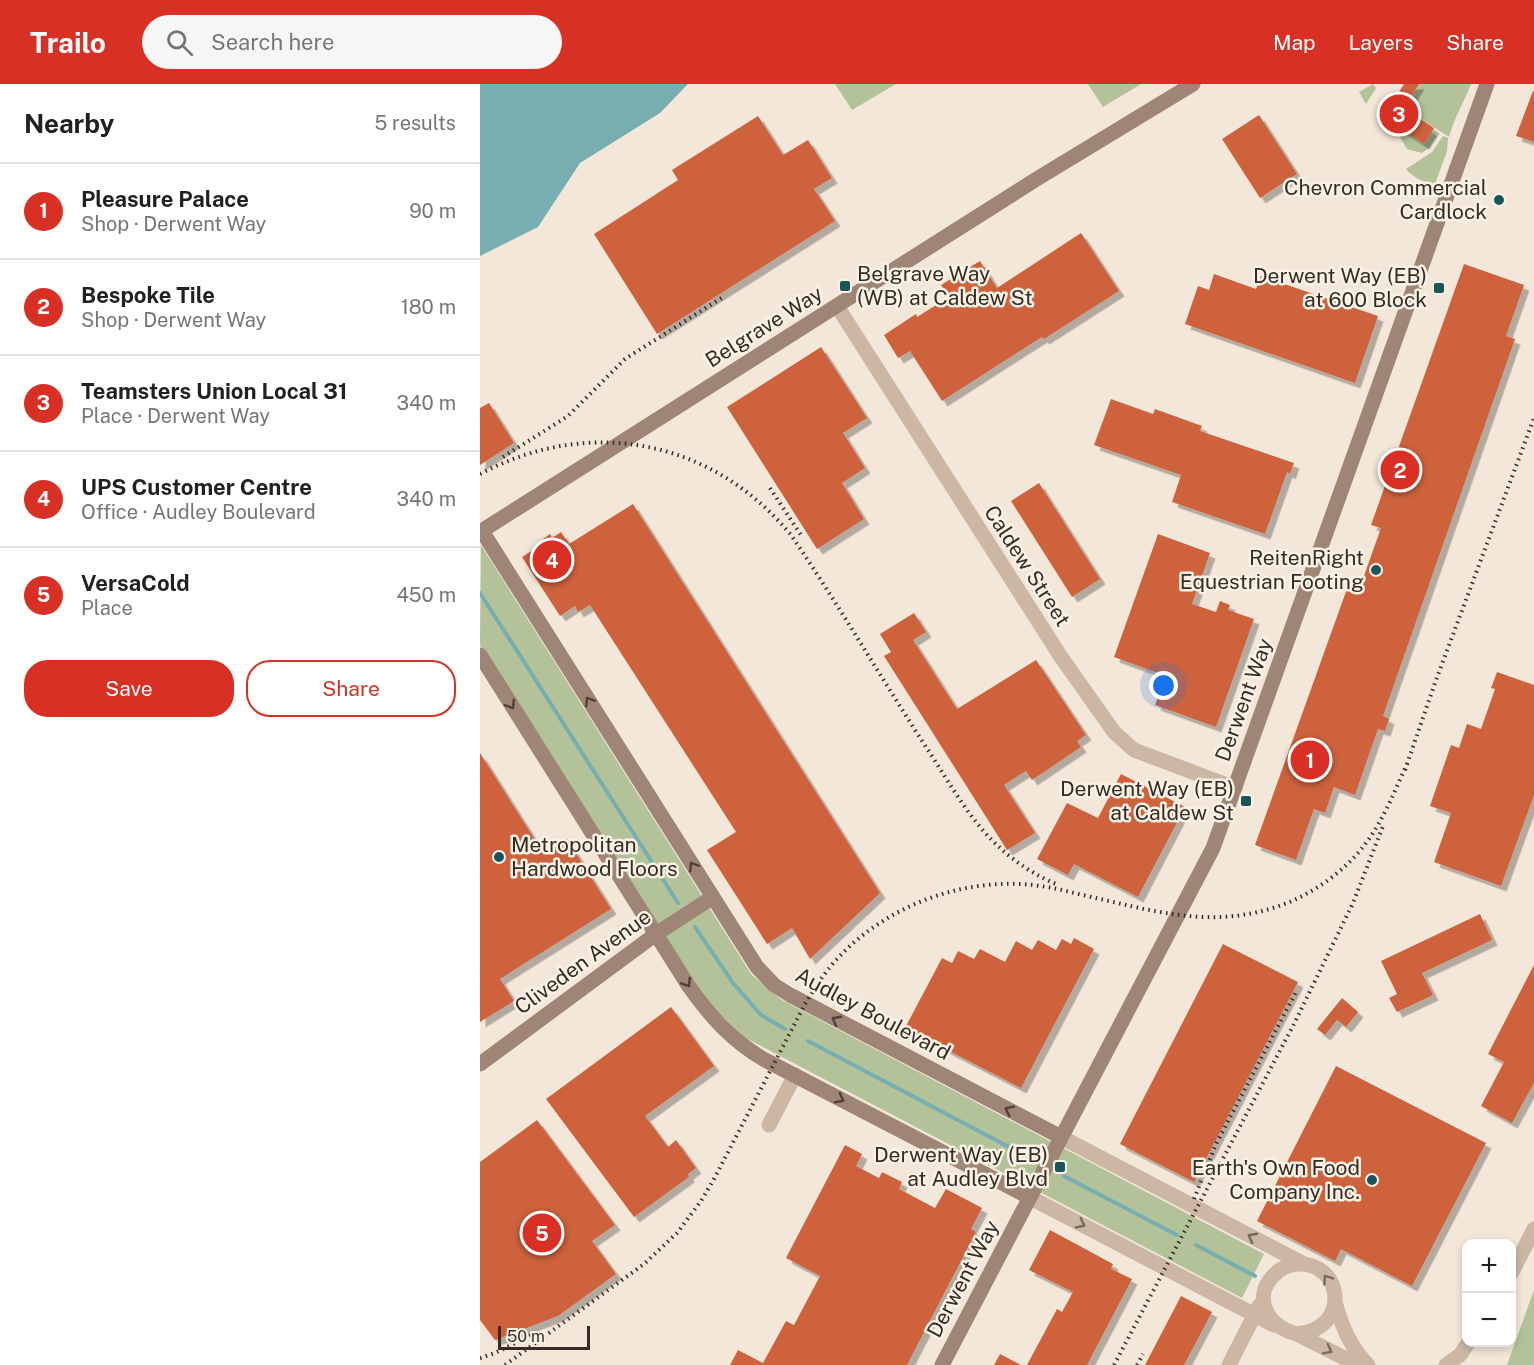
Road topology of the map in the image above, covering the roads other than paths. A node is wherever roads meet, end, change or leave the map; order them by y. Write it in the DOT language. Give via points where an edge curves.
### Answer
graph roads {
  1 [pos="1193,84"];
  2 [pos="1487,84"];
  3 [pos="837,306"];
  4 [pos="481,531"];
  5 [pos="480,655"];
  6 [pos="1235,788"];
  7 [pos="713,897"];
  8 [pos="656,934"];
  9 [pos="480,1064"];
  10 [pos="795,1075"];
  11 [pos="769,1125"];
  12 [pos="1061,1137"];
  13 [pos="1029,1197"];
  14 [pos="1534,1229"];
  15 [pos="1304,1264"];
  16 [pos="1516,1264"];
  17 [pos="1264,1296"];
  18 [pos="1335,1302"];
  19 [pos="1255,1315"];
  20 [pos="1277,1326"];
  21 [pos="1298,1334"];
  22 [pos="1466,1347"];
  23 [pos="942,1365"];
  24 [pos="1229,1365"];
  25 [pos="1359,1365"];
  26 [pos="1368,1365"];
  27 [pos="1446,1365"];
  1 -- 3 [label="street, Belgrave Way"];
  2 -- 6 [label="street, Derwent Way"];
  3 -- 4 [label="street, Belgrave Way"];
  3 -- 6 [label="street, Caldew Street" via="1061,657 1114,732 1134,750"];
  7 -- 4 [label="street, Audley Boulevard, one-way"];
  5 -- 8 [label="street, one-way"];
  6 -- 12 [label="street, Derwent Way" via="1213,848"];
  7 -- 8 [label="street, Cliveden Avenue"];
  12 -- 7 [label="street, Audley Boulevard, one-way" via="774,985 757,967"];
  8 -- 9 [label="street, Cliveden Avenue"];
  8 -- 10 [label="street, one-way" via="687,985 719,1025 756,1055"];
  10 -- 11 [label="street"];
  10 -- 13 [label="street, one-way"];
  12 -- 13 [label="street, Derwent Way"];
  15 -- 12 [label="street, Audley Boulevard, one-way"];
  13 -- 19 [label="street, one-way"];
  13 -- 23 [label="street, Derwent Way"];
  14 -- 16 [label="street"];
  15 -- 17 [label="street" via="1291,1264 1272,1276"];
  18 -- 15 [label="street, one-way" via="1330,1280 1323,1272"];
  17 -- 19 [label="street"];
  17 -- 20 [label="street" via="1269,1318"];
  18 -- 21 [label="street" via="1327,1322 1318,1329"];
  18 -- 26 [label="street" via="1344,1330"];
  19 -- 20 [label="street"];
  19 -- 24 [label="street"];
  20 -- 21 [label="street"];
  21 -- 25 [label="street, one-way"];
  22 -- 27 [label="street"];
}
